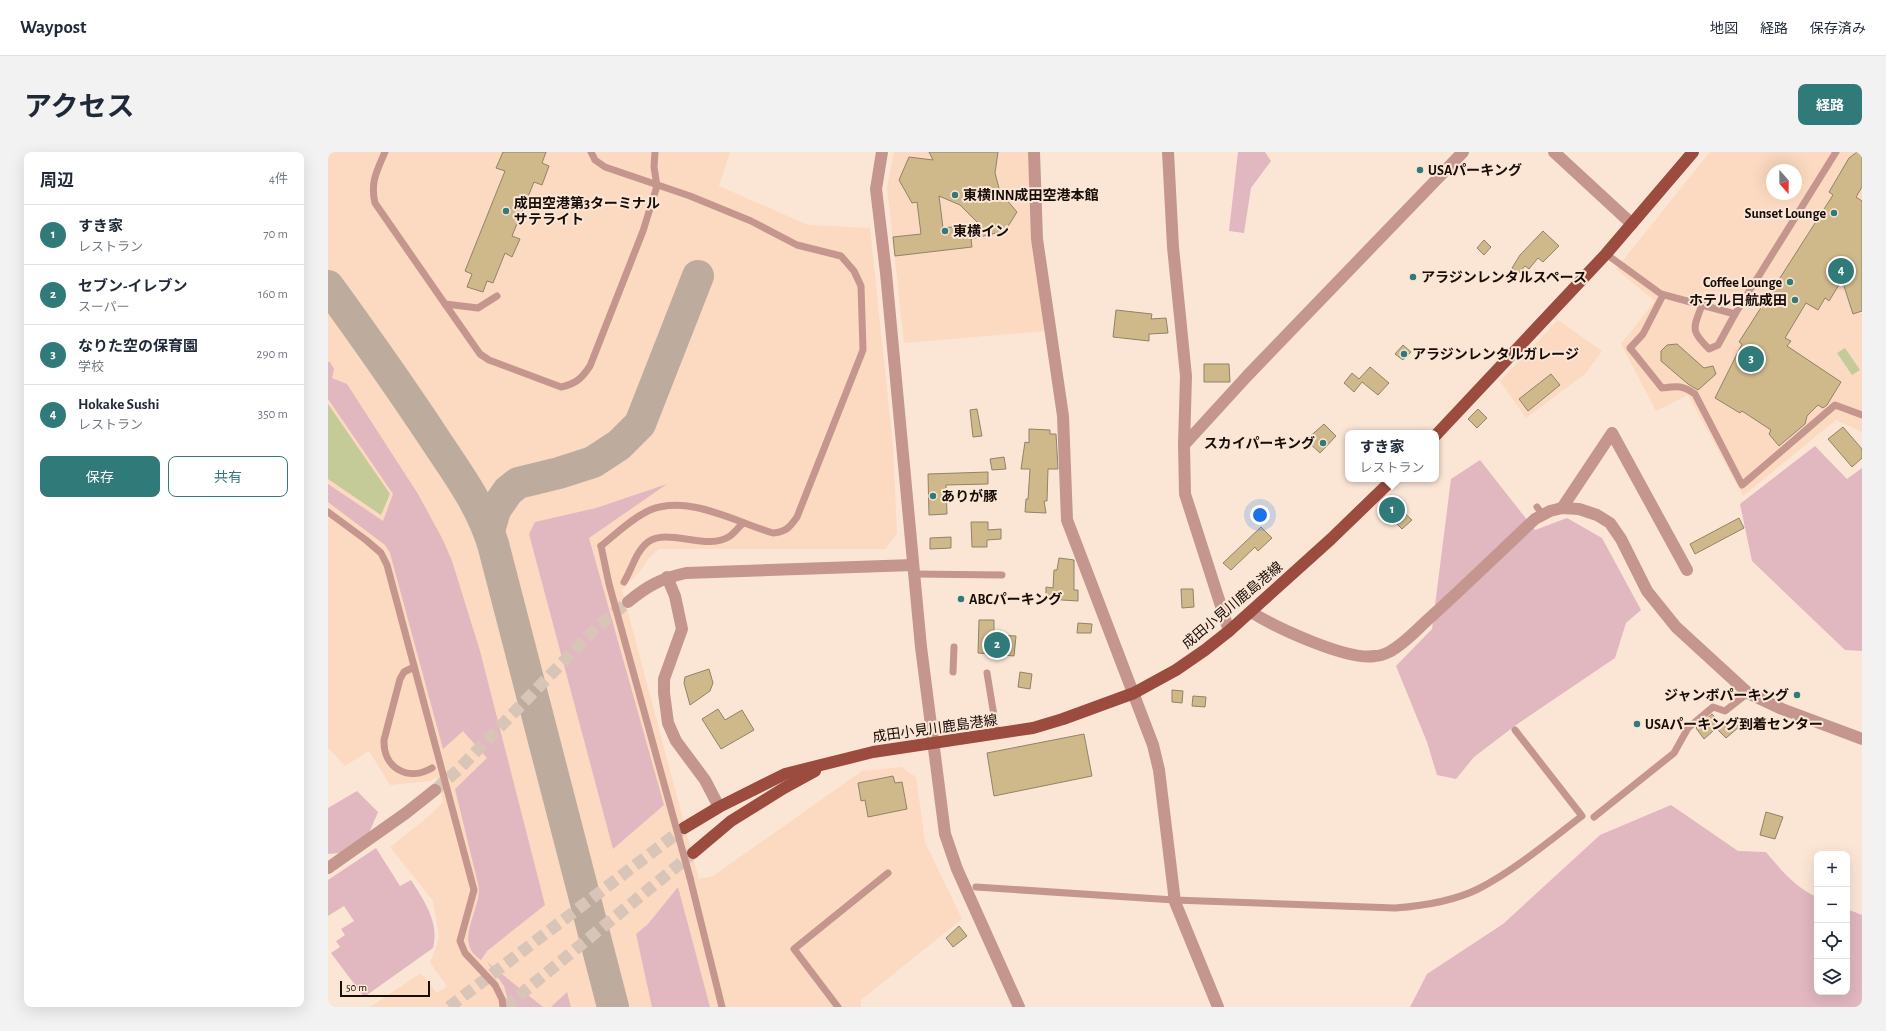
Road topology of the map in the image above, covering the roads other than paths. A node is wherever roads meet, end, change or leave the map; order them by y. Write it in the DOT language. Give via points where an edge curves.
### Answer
graph roads {
  1 [pos="385,152"];
  2 [pos="591,152"];
  3 [pos="654,152"];
  4 [pos="882,152"];
  5 [pos="1034,152"];
  6 [pos="1168,152"];
  7 [pos="1463,152"];
  8 [pos="1554,152"];
  9 [pos="1693,152"];
  10 [pos="1836,152"];
  11 [pos="657,186"];
  12 [pos="1632,224"];
  13 [pos="1606,254"];
  14 [pos="1664,295"];
  15 [pos="497,296"];
  16 [pos="445,304"];
  17 [pos="1702,305"];
  18 [pos="1736,314"];
  19 [pos="1862,414"];
  20 [pos="1439,432"];
  21 [pos="1184,445"];
  22 [pos="1391,482"];
  23 [pos="1562,508"];
  24 [pos="328,512"];
  25 [pos="743,523"];
  26 [pos="914,569"];
  27 [pos="1687,570"];
  28 [pos="1002,575"];
  29 [pos="667,577"];
  30 [pos="624,582"];
  31 [pos="628,602"];
  32 [pos="1251,612"];
  33 [pos="1229,631"];
  34 [pos="954,647"];
  35 [pos="414,667"];
  36 [pos="953,672"];
  37 [pos="987,673"];
  38 [pos="1134,693"];
  39 [pos="1748,694"];
  40 [pos="1515,730"];
  41 [pos="997,734"];
  42 [pos="1862,738"];
  43 [pos="932,743"];
  44 [pos="830,763"];
  45 [pos="432,768"];
  46 [pos="434,790"];
  47 [pos="718,807"];
  48 [pos="1594,817"];
  49 [pos="684,828"];
  50 [pos="693,853"];
  51 [pos="328,868"];
  52 [pos="888,873"];
  53 [pos="976,887"];
  54 [pos="1174,900"];
  55 [pos="503,1007"];
  56 [pos="722,1007"];
  57 [pos="838,1007"];
  58 [pos="1019,1007"];
  59 [pos="1218,1007"];
  1 -- 16 [label="lane" via="373,180 372,192 375,203"];
  2 -- 11 [label="lane" via="595,160 605,167"];
  3 -- 11 [label="lane"];
  4 -- 26 [label="street" via="876,189"];
  5 -- 38 [label="street" via="1037,239 1063,416 1067,520"];
  6 -- 21 [label="street" via="1173,248 1186,376"];
  7 -- 21 [label="street"];
  8 -- 12 [label="street"];
  9 -- 12 [label="main road"];
  10 -- 18 [label="lane"];
  11 -- 16 [label="lane" via="643,231 590,366 581,379 572,385 562,387 489,360 474,347"];
  11 -- 25 [label="lane" via="690,196 751,221 797,245 841,256 854,270 861,286 863,350 797,517 790,527 773,533"];
  12 -- 13 [label="main road"];
  13 -- 14 [label="lane"];
  13 -- 20 [label="main road"];
  14 -- 17 [label="lane"];
  14 -- 19 [label="lane" via="1643,334 1630,348 1662,388 1679,385 1695,394 1742,485 1835,405"];
  15 -- 16 [label="lane" via="478,308"];
  17 -- 18 [label="lane"];
  17 -- 18 [label="lane" via="1694,325 1696,336 1709,349 1718,345"];
  21 -- 33 [label="street" via="1185,494"];
  22 -- 32 [label="main road, 成田小見川鹿島港線"];
  23 -- 27 [label="street" via="1612,434"];
  23 -- 32 [label="street" via="1540,511 1535,519 1458,592 1389,652 1362,657 1344,653 1282,629"];
  23 -- 39 [label="street" via="1579,509 1610,523 1621,539 1647,591 1676,627"];
  24 -- 35 [label="lane" via="381,553 387,565"];
  25 -- 30 [label="lane" via="729,537 713,541 658,537 647,542 637,555"];
  25 -- 56 [label="lane, bridge" via="694,506 673,505 650,510 601,546 611,592 690,878"];
  26 -- 28 [label="lane"];
  26 -- 29 [label="street" via="686,573"];
  26 -- 43 [label="street" via="926,647"];
  29 -- 31 [label="street" via="646,588"];
  29 -- 47 [label="street" via="676,596 682,628 664,679 668,723 676,740 705,780"];
  32 -- 33 [label="main road, 成田小見川鹿島港線"];
  33 -- 38 [label="main road, 成田小見川鹿島港線" via="1176,670"];
  34 -- 36 [label="lane"];
  35 -- 45 [label="lane" via="404,672 400,679 384,740 384,750 388,759 400,772 416,774"];
  35 -- 55 [label="lane" via="474,890 460,941 465,954 495,985"];
  37 -- 41 [label="lane"];
  38 -- 41 [label="main road, 成田小見川鹿島港線" via="1033,728"];
  38 -- 54 [label="street" via="1153,745 1159,770"];
  39 -- 42 [label="street"];
  39 -- 48 [label="lane" via="1725,712 1713,707 1688,728 1674,753"];
  40 -- 54 [label="lane" via="1582,816 1527,858 1477,890 1428,905 1395,908"];
  41 -- 43 [label="main road, 成田小見川鹿島港線"];
  43 -- 44 [label="main road, 成田小見川鹿島港線" via="873,752"];
  43 -- 58 [label="street" via="949,849 987,940"];
  44 -- 47 [label="main road, 成田小見川鹿島港線" via="785,774"];
  44 -- 50 [label="main road, 成田小見川鹿島港線" via="784,788 731,822"];
  46 -- 51 [label="street"];
  47 -- 49 [label="main road, 成田小見川鹿島港線"];
  52 -- 57 [label="lane" via="794,949"];
  53 -- 54 [label="lane"];
  54 -- 59 [label="street"];
}
